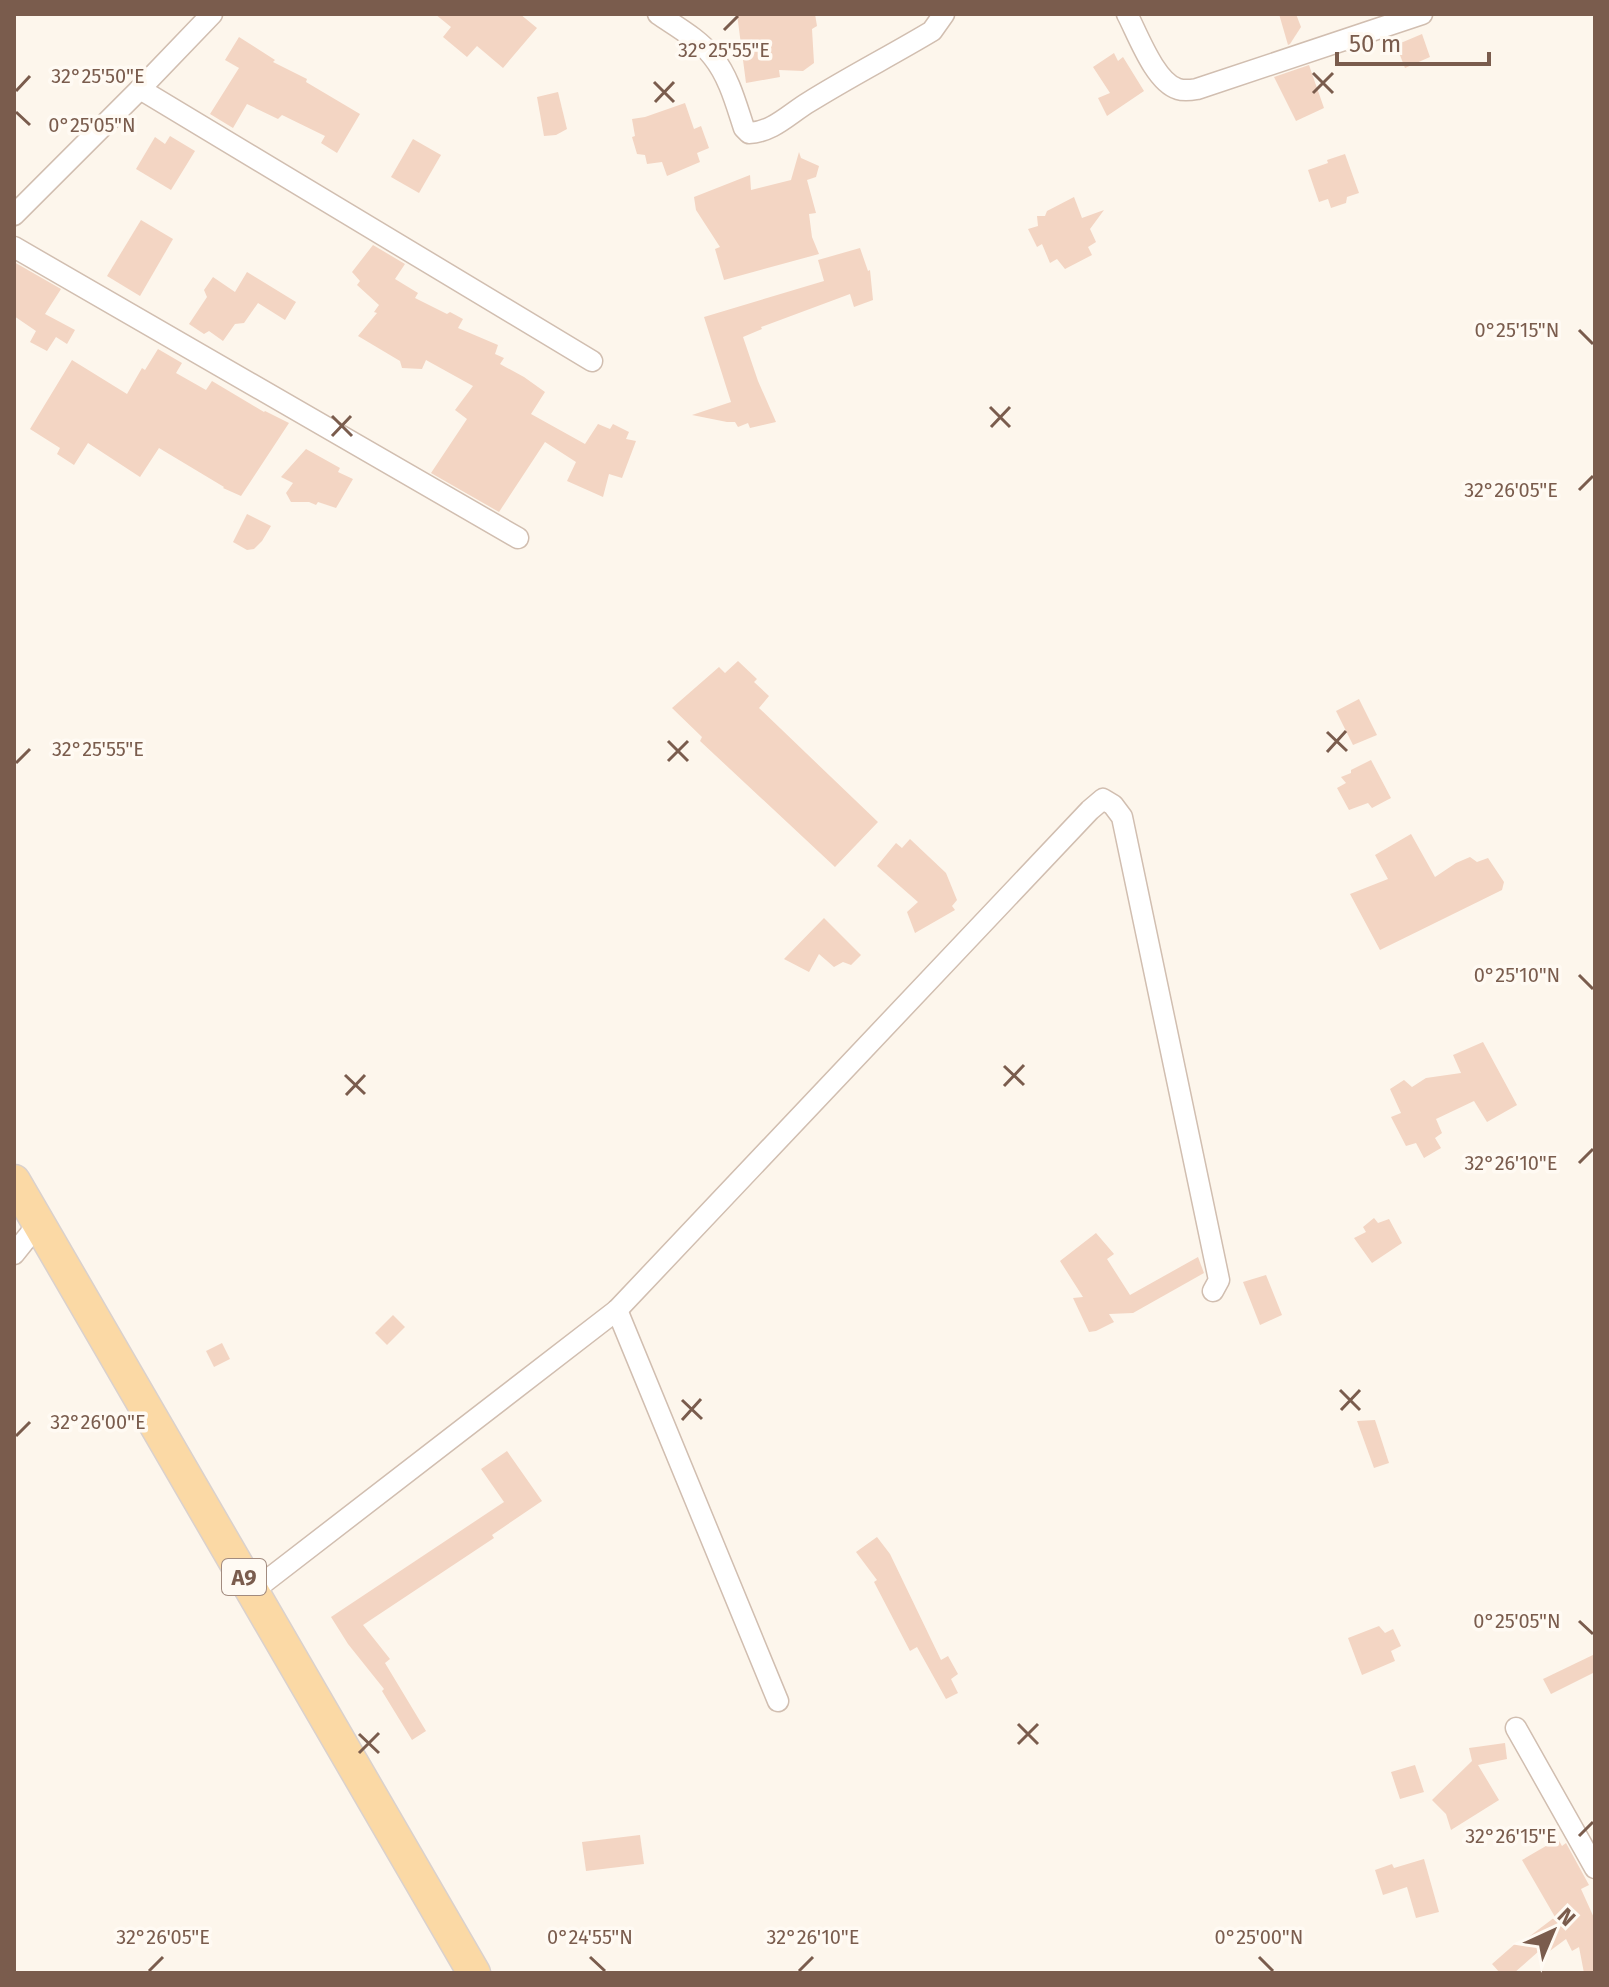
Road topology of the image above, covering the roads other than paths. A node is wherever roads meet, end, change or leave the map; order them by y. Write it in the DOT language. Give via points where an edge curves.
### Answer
graph roads {
  1 [pos="212,14"];
  2 [pos="658,14"];
  3 [pos="944,14"];
  4 [pos="1127,14"];
  5 [pos="1422,14"];
  6 [pos="140,89"];
  7 [pos="14,215"];
  8 [pos="14,247"];
  9 [pos="592,361"];
  10 [pos="518,538"];
  11 [pos="14,1181"];
  12 [pos="38,1224"];
  13 [pos="14,1254"];
  14 [pos="1213,1291"];
  15 [pos="617,1310"];
  16 [pos="253,1591"];
  17 [pos="778,1701"];
  18 [pos="1516,1728"];
  19 [pos="1595,1868"];
  20 [pos="474,1973"];
  1 -- 6 [label="street"];
  2 -- 3 [label="street" via="713,57 749,133 778,124 932,31"];
  4 -- 5 [label="street" via="1156,71 1183,90"];
  6 -- 7 [label="street"];
  6 -- 9 [label="street"];
  8 -- 10 [label="street"];
  11 -- 12 [label="main road, A9"];
  12 -- 13 [label="street"];
  12 -- 16 [label="main road, A9"];
  14 -- 15 [label="street" via="1219,1280 1122,817 1103,799"];
  15 -- 16 [label="street"];
  15 -- 17 [label="street"];
  16 -- 20 [label="main road, A9"];
  18 -- 19 [label="street"];
}
